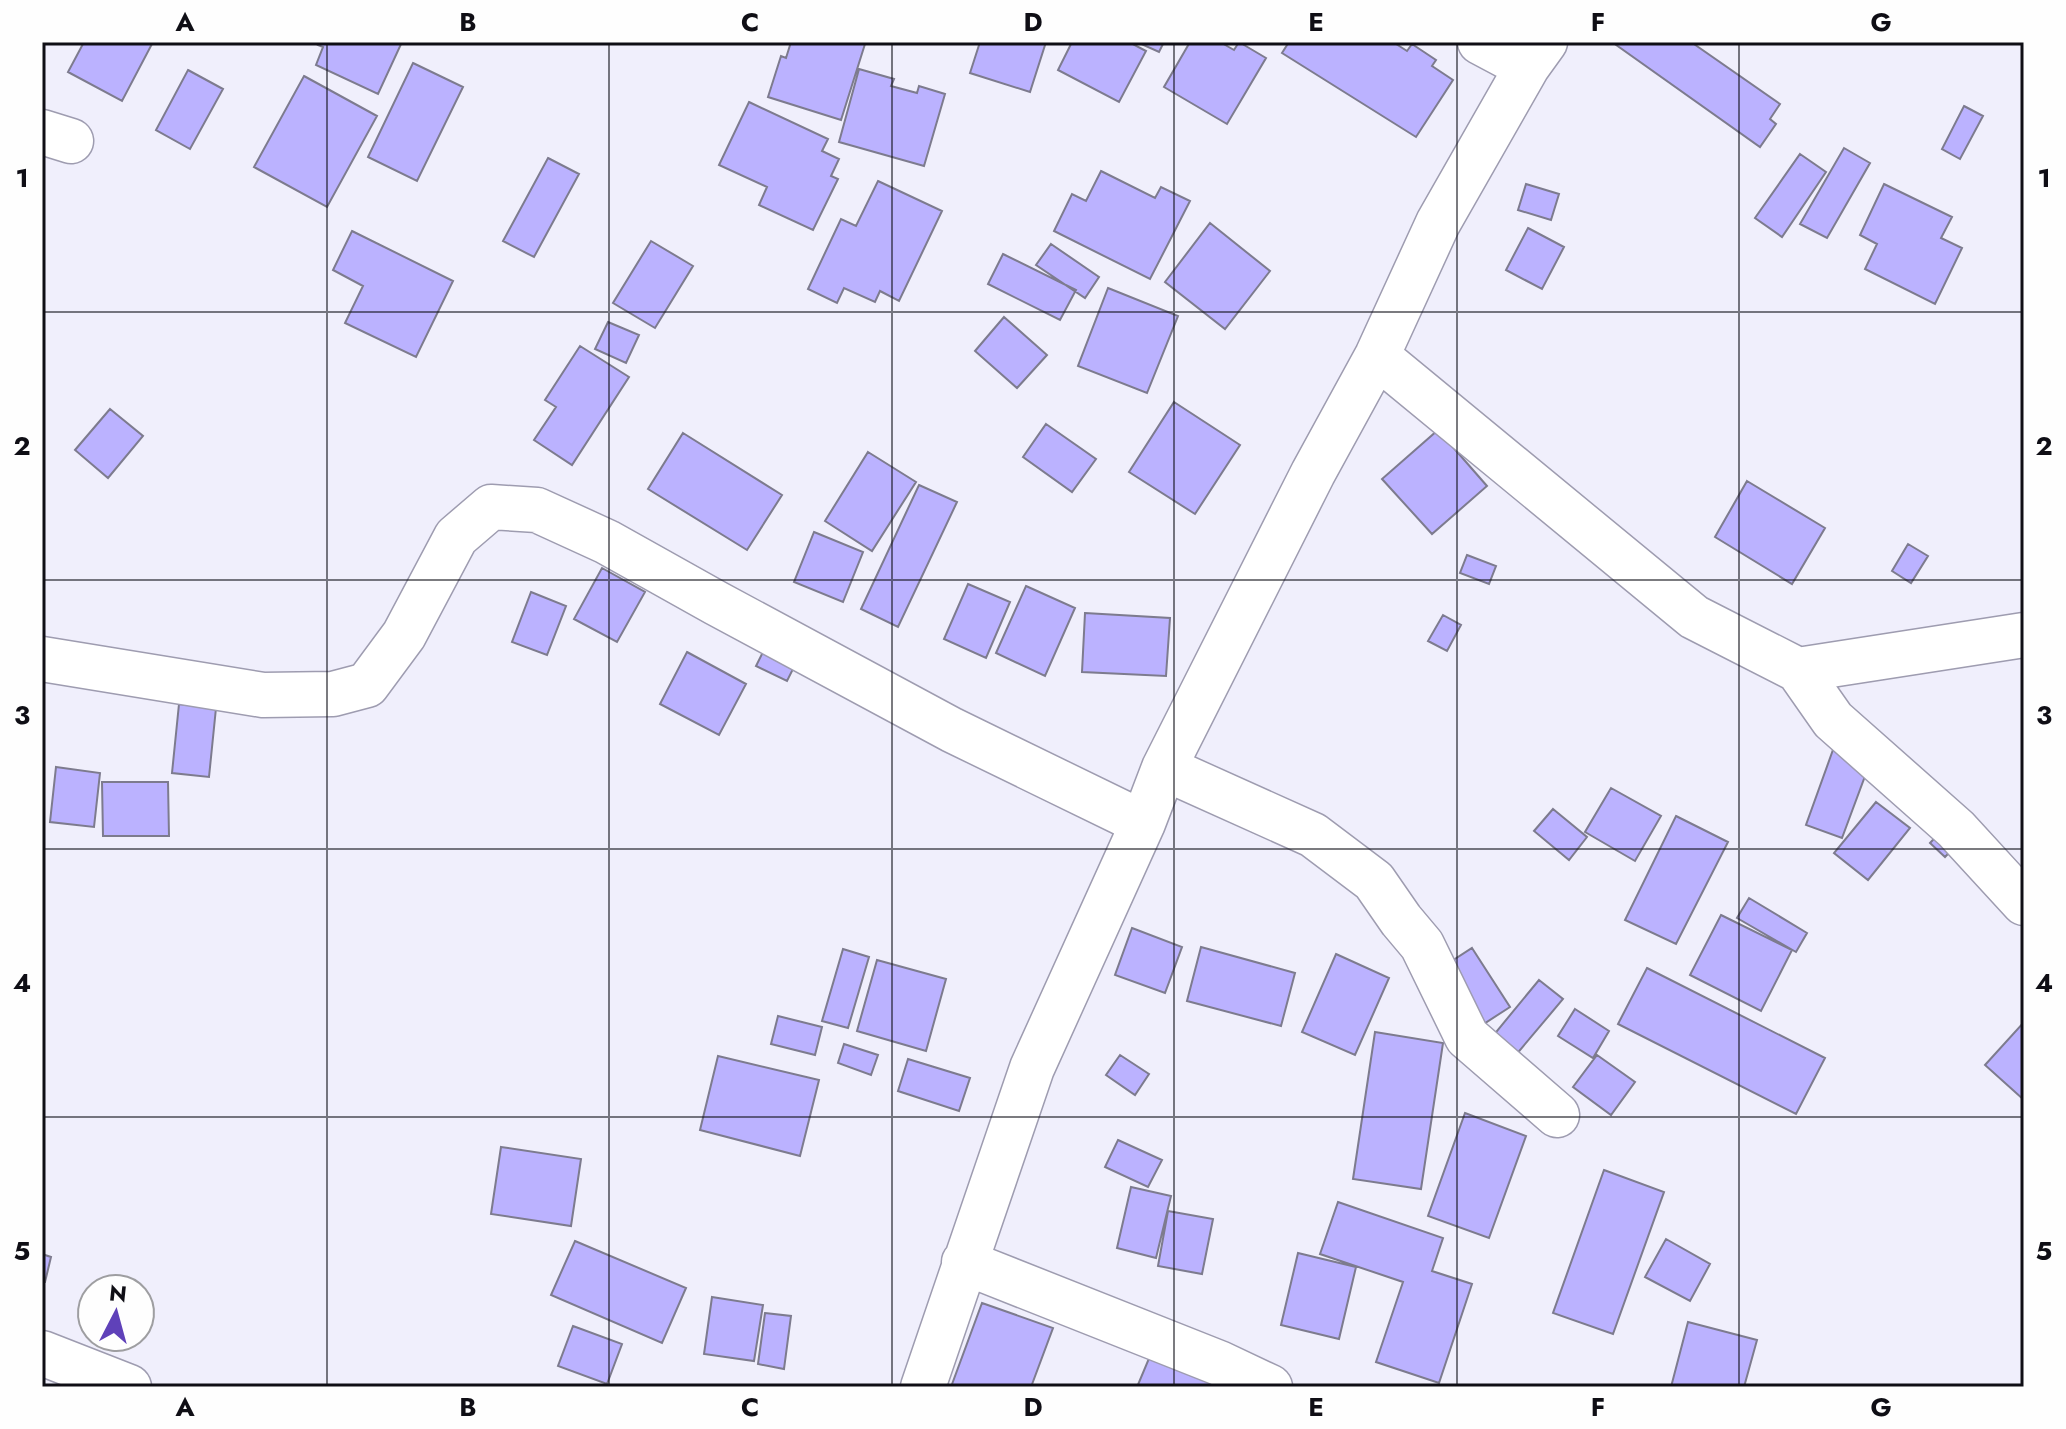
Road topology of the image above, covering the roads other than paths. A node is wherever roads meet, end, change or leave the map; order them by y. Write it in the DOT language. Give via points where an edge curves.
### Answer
graph roads {
  1 [pos="1480,42"];
  2 [pos="1536,55"];
  3 [pos="1377,356"];
  4 [pos="2024,635"];
  5 [pos="42,659"];
  6 [pos="1798,670"];
  7 [pos="1164,768"];
  8 [pos="1143,823"];
  9 [pos="2024,903"];
  10 [pos="1557,1115"];
  11 [pos="964,1262"];
  12 [pos="42,1353"];
  13 [pos="129,1387"];
  14 [pos="923,1387"];
  15 [pos="1270,1387"];
  1 -- 2 [label="street"];
  2 -- 3 [label="street" via="1438,223"];
  3 -- 6 [label="street" via="1694,617"];
  3 -- 7 [label="street"];
  4 -- 6 [label="street"];
  5 -- 8 [label="street" via="263,695 333,694 367,685 404,635 456,537 491,507 537,510 607,542 952,730"];
  6 -- 9 [label="street" via="1833,720 1956,829"];
  7 -- 8 [label="street"];
  7 -- 10 [label="street" via="1313,835 1374,881 1422,945 1467,1037"];
  8 -- 11 [label="street" via="1032,1068"];
  11 -- 14 [label="street"];
  11 -- 15 [label="street"];
  12 -- 13 [label="street"];
}
